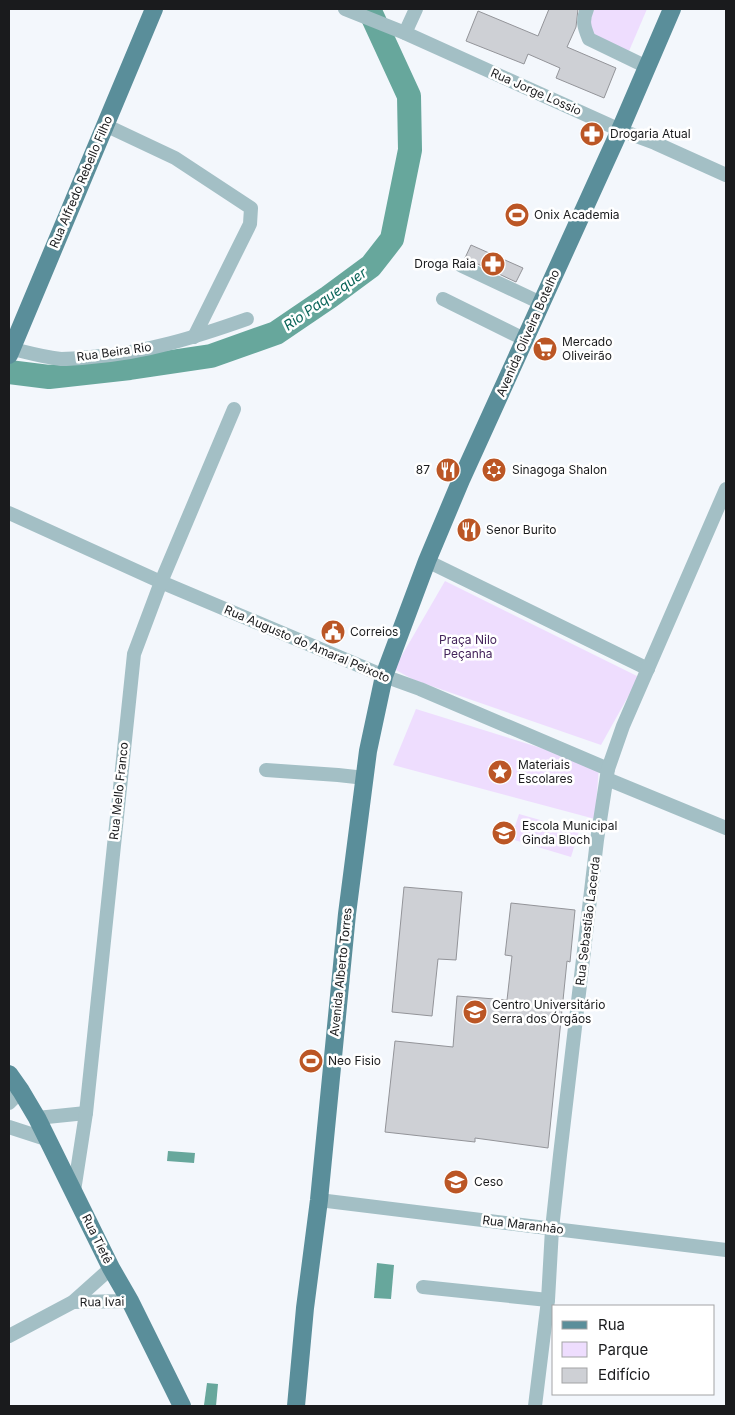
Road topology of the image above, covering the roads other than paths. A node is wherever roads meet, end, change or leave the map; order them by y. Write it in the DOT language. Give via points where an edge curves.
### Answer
graph roads {
  1 [pos="154,9"];
  2 [pos="345,9"];
  3 [pos="416,9"];
  4 [pos="587,9"];
  5 [pos="672,9"];
  6 [pos="399,30"];
  7 [pos="647,67"];
  8 [pos="105,125"];
  9 [pos="620,130"];
  10 [pos="726,175"];
  11 [pos="462,266"];
  12 [pos="443,299"];
  13 [pos="541,303"];
  14 [pos="246,319"];
  15 [pos="194,337"];
  16 [pos="524,339"];
  17 [pos="10,350"];
  18 [pos="234,409"];
  19 [pos="726,489"];
  20 [pos="9,513"];
  21 [pos="427,561"];
  22 [pos="161,582"];
  23 [pos="390,659"];
  24 [pos="648,669"];
  25 [pos="384,676"];
  26 [pos="266,770"];
  27 [pos="607,774"];
  28 [pos="365,778"];
  29 [pos="726,828"];
  30 [pos="9,1074"];
  31 [pos="15,1097"];
  32 [pos="86,1113"];
  33 [pos="37,1118"];
  34 [pos="9,1127"];
  35 [pos="48,1140"];
  36 [pos="74,1191"];
  37 [pos="320,1200"];
  38 [pos="552,1229"];
  39 [pos="726,1250"];
  40 [pos="111,1268"];
  41 [pos="423,1287"];
  42 [pos="548,1300"];
  43 [pos="130,1301"];
  44 [pos="73,1302"];
  45 [pos="9,1336"];
  46 [pos="182,1406"];
  47 [pos="296,1406"];
  48 [pos="535,1406"];
  1 -- 8 [label="main road, Rua Alfredo Rebello Filho"];
  2 -- 6 [label="street, Rua Jorge Lossio"];
  3 -- 6 [label="street"];
  4 -- 7 [label="street" via="584,27 589,39"];
  5 -- 7 [label="main road, Avenida Oliveira Botelho"];
  6 -- 9 [label="street, Rua Jorge Lossio"];
  7 -- 9 [label="main road, Avenida Oliveira Botelho"];
  8 -- 15 [label="street" via="175,158 251,208 250,224"];
  8 -- 17 [label="main road, Rua Alfredo Rebello Filho"];
  9 -- 10 [label="street, Rua Jorge Lossio"];
  9 -- 13 [label="main road, Avenida Oliveira Botelho"];
  11 -- 13 [label="street"];
  12 -- 16 [label="street"];
  13 -- 16 [label="main road, Avenida Oliveira Botelho"];
  14 -- 15 [label="street, Rua Beira Rio"];
  15 -- 17 [label="street, Rua Beira Rio" via="144,350 63,359"];
  16 -- 21 [label="main road, Avenida Oliveira Botelho"];
  18 -- 22 [label="street, Rua Mello Franco"];
  19 -- 24 [label="street, Rua Sebastião Lacerda"];
  20 -- 22 [label="street, Rua Augusto do Amaral Peixoto"];
  21 -- 23 [label="main road, Avenida Oliveira Botelho"];
  21 -- 24 [label="street"];
  22 -- 25 [label="street, Rua Augusto do Amaral Peixoto"];
  22 -- 32 [label="street, Rua Mello Franco" via="134,654"];
  23 -- 25 [label="main road, Avenida Alberto Torres"];
  24 -- 27 [label="street, Rua Sebastião Lacerda" via="623,726"];
  25 -- 27 [label="street, Rua Augusto do Amaral Peixoto" via="420,689"];
  25 -- 28 [label="main road, Avenida Alberto Torres"];
  26 -- 28 [label="street"];
  27 -- 29 [label="street, Rua Augusto do Amaral Peixoto"];
  27 -- 38 [label="street, Rua Sebastião Lacerda"];
  28 -- 37 [label="main road, Avenida Alberto Torres" via="347,914"];
  30 -- 31 [label="main road, Rua Tietê"];
  31 -- 33 [label="main road, Rua Tietê"];
  32 -- 33 [label="street"];
  32 -- 36 [label="street, Rua Mello Franco"];
  33 -- 35 [label="main road, Rua Tietê"];
  34 -- 35 [label="street"];
  35 -- 36 [label="main road, Rua Tietê"];
  36 -- 40 [label="main road, Rua Tietê"];
  37 -- 38 [label="street, Rua Maranhão"];
  37 -- 47 [label="main road, Avenida Alberto Torres"];
  38 -- 39 [label="street, Rua Maranhão"];
  38 -- 42 [label="street, Rua Sebastião Lacerda"];
  40 -- 43 [label="main road, Rua Tietê"];
  40 -- 44 [label="street, Rua Ivai"];
  41 -- 42 [label="street"];
  42 -- 48 [label="street, Rua Sebastião Lacerda"];
  43 -- 44 [label="street, Rua Ivai"];
  43 -- 46 [label="main road, Rua Tietê"];
  44 -- 45 [label="street, Rua Ivai"];
}
